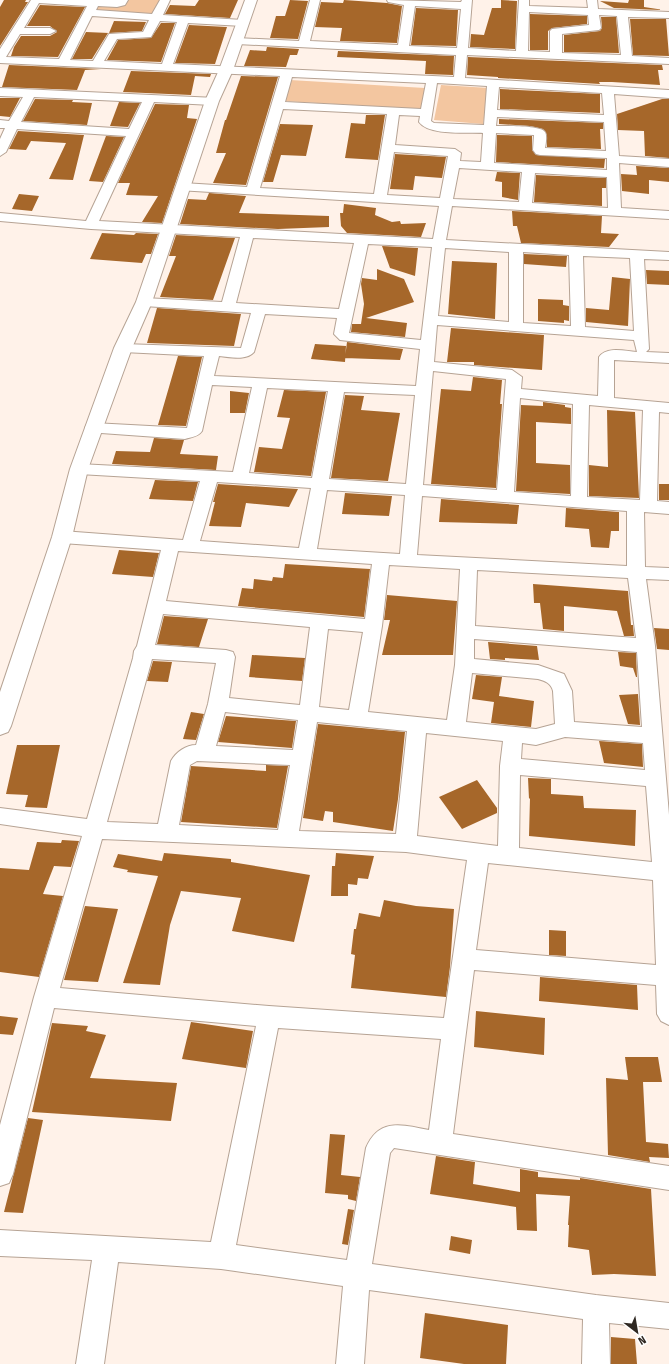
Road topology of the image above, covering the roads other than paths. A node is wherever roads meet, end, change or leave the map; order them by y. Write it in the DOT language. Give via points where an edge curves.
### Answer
graph roads {
  1 [pos="36,0"];
  2 [pos="123,0"];
  3 [pos="165,0"];
  4 [pos="251,0"];
  5 [pos="315,0"];
  6 [pos="392,0"];
  7 [pos="592,0"];
  8 [pos="410,3"];
  9 [pos="466,3"];
  10 [pos="524,4"];
  11 [pos="91,8"];
  12 [pos="594,12"];
  13 [pos="622,13"];
  14 [pos="669,15"];
  15 [pos="157,18"];
  16 [pos="184,19"];
  17 [pos="243,23"];
  18 [pos="18,31"];
  19 [pos="50,31"];
  20 [pos="236,41"];
  21 [pos="304,44"];
  22 [pos="403,48"];
  23 [pos="462,51"];
  24 [pos="522,54"];
  25 [pos="556,56"];
  26 [pos="0,59"];
  27 [pos="627,60"];
  28 [pos="669,61"];
  29 [pos="63,63"];
  30 [pos="97,64"];
  31 [pos="166,68"];
  32 [pos="226,70"];
  33 [pos="288,73"];
  34 [pos="432,80"];
  35 [pos="459,81"];
  36 [pos="494,83"];
  37 [pos="608,90"];
  38 [pos="0,92"];
  39 [pos="30,94"];
  40 [pos="669,94"];
  41 [pos="150,98"];
  42 [pos="212,101"];
  43 [pos="278,105"];
  44 [pos="394,111"];
  45 [pos="426,113"];
  46 [pos="491,113"];
  47 [pos="609,119"];
  48 [pos="0,124"];
  49 [pos="13,125"];
  50 [pos="490,128"];
  51 [pos="134,133"];
  52 [pos="388,148"];
  53 [pos="0,152"];
  54 [pos="612,157"];
  55 [pos="669,163"];
  56 [pos="453,164"];
  57 [pos="487,166"];
  58 [pos="529,169"];
  59 [pos="613,174"];
  60 [pos="182,187"];
  61 [pos="252,191"];
  62 [pos="380,198"];
  63 [pos="446,202"];
  64 [pos="525,207"];
  65 [pos="615,212"];
  66 [pos="669,215"];
  67 [pos="0,217"];
  68 [pos="91,224"];
  69 [pos="169,228"];
  70 [pos="248,233"];
  71 [pos="362,239"];
  72 [pos="439,243"];
  73 [pos="516,248"];
  74 [pos="576,251"];
  75 [pos="637,254"];
  76 [pos="669,256"];
  77 [pos="144,302"];
  78 [pos="228,306"];
  79 [pos="260,308"];
  80 [pos="346,314"];
  81 [pos="432,320"];
  82 [pos="516,326"];
  83 [pos="578,331"];
  84 [pos="640,336"];
  85 [pos="429,345"];
  86 [pos="123,348"];
  87 [pos="212,352"];
  88 [pos="643,356"];
  89 [pos="669,358"];
  90 [pos="426,366"];
  91 [pos="206,380"];
  92 [pos="262,382"];
  93 [pos="337,386"];
  94 [pos="423,391"];
  95 [pos="513,393"];
  96 [pos="581,400"];
  97 [pos="606,402"];
  98 [pos="651,406"];
  99 [pos="669,408"];
  100 [pos="93,428"];
  101 [pos="79,469"];
  102 [pos="210,477"];
  103 [pos="240,478"];
  104 [pos="320,485"];
  105 [pos="414,490"];
  106 [pos="505,497"];
  107 [pos="579,502"];
  108 [pos="642,506"];
  109 [pos="669,508"];
  110 [pos="62,537"];
  111 [pos="171,545"];
  112 [pos="190,545"];
  113 [pos="307,555"];
  114 [pos="381,559"];
  115 [pos="408,561"];
  116 [pos="469,563"];
  117 [pos="636,571"];
  118 [pos="669,574"];
  119 [pos="156,607"];
  120 [pos="320,622"];
  121 [pos="373,626"];
  122 [pos="465,632"];
  123 [pos="646,646"];
  124 [pos="143,651"];
  125 [pos="464,665"];
  126 [pos="218,704"];
  127 [pos="309,713"];
  128 [pos="357,717"];
  129 [pos="417,724"];
  130 [pos="0,726"];
  131 [pos="565,729"];
  132 [pos="454,730"];
  133 [pos="513,735"];
  134 [pos="659,747"];
  135 [pos="204,753"];
  136 [pos="300,758"];
  137 [pos="510,766"];
  138 [pos="656,779"];
  139 [pos="0,816"];
  140 [pos="95,829"];
  141 [pos="167,833"];
  142 [pos="287,840"];
  143 [pos="406,843"];
  144 [pos="479,853"];
  145 [pos="508,856"];
  146 [pos="666,873"];
  147 [pos="464,959"];
  148 [pos="667,976"];
  149 [pos="45,997"];
  150 [pos="669,1009"];
  151 [pos="669,1014"];
  152 [pos="269,1017"];
  153 [pos="454,1029"];
  154 [pos="440,1144"];
  155 [pos="0,1174"];
  156 [pos="669,1178"];
  157 [pos="0,1243"];
  158 [pos="107,1248"];
  159 [pos="222,1256"];
  160 [pos="357,1276"];
  161 [pos="596,1308"];
  162 [pos="669,1316"];
  163 [pos="90,1364"];
  164 [pos="350,1364"];
  165 [pos="596,1364"];
  1 -- 11 [label="street"];
  1 -- 18 [label="street"];
  2 -- 11 [label="street" via="122,3"];
  3 -- 15 [label="street"];
  4 -- 17 [label="street"];
  5 -- 21 [label="street"];
  6 -- 8 [label="street"];
  7 -- 12 [label="street"];
  8 -- 9 [label="street"];
  8 -- 22 [label="street"];
  9 -- 23 [label="street"];
  10 -- 12 [label="street"];
  10 -- 24 [label="street"];
  11 -- 15 [label="street"];
  11 -- 29 [label="street"];
  12 -- 13 [label="street"];
  12 -- 25 [label="street" via="595,28 556,31"];
  13 -- 14 [label="street"];
  13 -- 27 [label="street"];
  15 -- 16 [label="street"];
  15 -- 30 [label="street" via="147,35 113,36"];
  16 -- 17 [label="street"];
  16 -- 31 [label="street"];
  17 -- 20 [label="street"];
  18 -- 19 [label="street"];
  18 -- 26 [label="street"];
  20 -- 21 [label="street"];
  20 -- 32 [label="street"];
  21 -- 22 [label="street"];
  22 -- 23 [label="street"];
  23 -- 24 [label="street"];
  23 -- 35 [label="street"];
  24 -- 25 [label="street"];
  25 -- 27 [label="street"];
  26 -- 29 [label="street"];
  27 -- 28 [label="street"];
  29 -- 30 [label="street"];
  30 -- 31 [label="street"];
  31 -- 32 [label="street"];
  32 -- 33 [label="street"];
  32 -- 42 [label="street"];
  33 -- 34 [label="street"];
  33 -- 43 [label="street"];
  34 -- 35 [label="street"];
  34 -- 45 [label="street"];
  35 -- 36 [label="street"];
  36 -- 37 [label="street"];
  36 -- 46 [label="street"];
  37 -- 40 [label="street"];
  37 -- 47 [label="street"];
  38 -- 39 [label="street"];
  39 -- 41 [label="street"];
  39 -- 49 [label="street"];
  41 -- 42 [label="street"];
  41 -- 51 [label="street"];
  42 -- 60 [label="street"];
  43 -- 44 [label="street"];
  43 -- 61 [label="street"];
  44 -- 45 [label="street"];
  44 -- 52 [label="street"];
  45 -- 50 [label="street" via="425,122 431,127"];
  46 -- 47 [label="street"];
  46 -- 50 [label="street"];
  47 -- 54 [label="street"];
  48 -- 49 [label="street"];
  49 -- 51 [label="street"];
  49 -- 53 [label="street"];
  50 -- 54 [label="street" via="540,132 541,152"];
  50 -- 57 [label="street"];
  51 -- 68 [label="street"];
  52 -- 56 [label="street" via="453,152"];
  52 -- 62 [label="street"];
  54 -- 55 [label="street"];
  54 -- 59 [label="street"];
  56 -- 57 [label="street"];
  56 -- 63 [label="street"];
  57 -- 58 [label="street"];
  58 -- 59 [label="street"];
  58 -- 64 [label="street"];
  59 -- 65 [label="street"];
  60 -- 61 [label="street"];
  60 -- 69 [label="street"];
  61 -- 62 [label="street"];
  62 -- 63 [label="street"];
  63 -- 64 [label="street"];
  63 -- 72 [label="street"];
  64 -- 65 [label="street"];
  65 -- 66 [label="street"];
  67 -- 68 [label="street"];
  68 -- 69 [label="street"];
  69 -- 70 [label="street"];
  69 -- 77 [label="street"];
  70 -- 71 [label="street"];
  70 -- 78 [label="street"];
  71 -- 72 [label="street"];
  71 -- 80 [label="street"];
  72 -- 73 [label="street"];
  72 -- 81 [label="street"];
  73 -- 74 [label="street"];
  73 -- 82 [label="street"];
  74 -- 75 [label="street"];
  74 -- 83 [label="street"];
  75 -- 76 [label="street"];
  75 -- 84 [label="street"];
  77 -- 78 [label="street"];
  77 -- 86 [label="street"];
  78 -- 79 [label="street"];
  79 -- 80 [label="street"];
  79 -- 87 [label="street" via="248,352"];
  80 -- 85 [label="street" via="341,334 345,338"];
  81 -- 82 [label="street"];
  81 -- 85 [label="street"];
  82 -- 83 [label="street"];
  83 -- 84 [label="street"];
  84 -- 88 [label="street"];
  85 -- 90 [label="street"];
  86 -- 87 [label="street"];
  86 -- 100 [label="street"];
  87 -- 91 [label="street"];
  88 -- 89 [label="street"];
  88 -- 97 [label="street" via="613,354 607,357"];
  90 -- 94 [label="street"];
  90 -- 95 [label="street" via="511,374 514,378"];
  91 -- 92 [label="street"];
  91 -- 100 [label="street" via="196,428 192,433"];
  92 -- 93 [label="street"];
  92 -- 103 [label="street"];
  93 -- 94 [label="street"];
  93 -- 104 [label="street"];
  94 -- 105 [label="street"];
  95 -- 96 [label="street"];
  95 -- 106 [label="street"];
  96 -- 97 [label="street"];
  96 -- 107 [label="street"];
  97 -- 98 [label="street"];
  98 -- 99 [label="street"];
  98 -- 108 [label="street"];
  100 -- 101 [label="street"];
  101 -- 102 [label="street"];
  101 -- 110 [label="street"];
  102 -- 103 [label="street"];
  102 -- 112 [label="street"];
  103 -- 104 [label="street"];
  104 -- 105 [label="street"];
  104 -- 113 [label="street"];
  105 -- 106 [label="street"];
  105 -- 115 [label="street"];
  106 -- 107 [label="street"];
  107 -- 108 [label="street"];
  108 -- 109 [label="street"];
  108 -- 117 [label="street"];
  110 -- 111 [label="street"];
  110 -- 130 [label="street"];
  111 -- 112 [label="street"];
  111 -- 119 [label="street"];
  112 -- 113 [label="street"];
  113 -- 114 [label="street"];
  114 -- 115 [label="street"];
  114 -- 121 [label="street"];
  115 -- 116 [label="street"];
  116 -- 117 [label="street"];
  116 -- 122 [label="street"];
  117 -- 118 [label="street"];
  117 -- 123 [label="street"];
  119 -- 120 [label="street"];
  119 -- 124 [label="street"];
  120 -- 121 [label="street"];
  120 -- 127 [label="street"];
  121 -- 128 [label="street"];
  122 -- 123 [label="street"];
  122 -- 125 [label="street"];
  123 -- 134 [label="street"];
  124 -- 126 [label="street" via="226,657"];
  124 -- 140 [label="street"];
  125 -- 131 [label="street" via="549,675 558,681 562,688"];
  125 -- 132 [label="street"];
  126 -- 127 [label="street"];
  126 -- 135 [label="street"];
  127 -- 128 [label="street"];
  127 -- 136 [label="street"];
  128 -- 129 [label="street"];
  129 -- 132 [label="street"];
  129 -- 143 [label="street"];
  131 -- 133 [label="street" via="536,737"];
  131 -- 134 [label="street"];
  132 -- 133 [label="street"];
  133 -- 137 [label="street"];
  134 -- 138 [label="street"];
  135 -- 136 [label="street"];
  135 -- 141 [label="street" via="189,755 181,761"];
  136 -- 142 [label="street"];
  137 -- 138 [label="street"];
  137 -- 145 [label="street"];
  138 -- 146 [label="street"];
  139 -- 140 [label="street"];
  140 -- 141 [label="street"];
  140 -- 149 [label="street"];
  141 -- 142 [label="street"];
  142 -- 143 [label="street"];
  143 -- 144 [label="street"];
  144 -- 145 [label="street"];
  144 -- 147 [label="street"];
  145 -- 146 [label="street"];
  146 -- 148 [label="street"];
  147 -- 148 [label="street"];
  147 -- 153 [label="street"];
  148 -- 150 [label="street"];
  149 -- 152 [label="street"];
  149 -- 155 [label="street"];
  150 -- 151 [label="street"];
  152 -- 153 [label="street"];
  152 -- 159 [label="street"];
  153 -- 154 [label="street"];
  154 -- 156 [label="street"];
  154 -- 160 [label="street" via="397,1136 382,1142 378,1148"];
  157 -- 158 [label="street"];
  158 -- 159 [label="street"];
  158 -- 163 [label="street"];
  159 -- 160 [label="street"];
  160 -- 161 [label="street"];
  160 -- 164 [label="street"];
  161 -- 162 [label="street"];
  161 -- 165 [label="street"];
}
